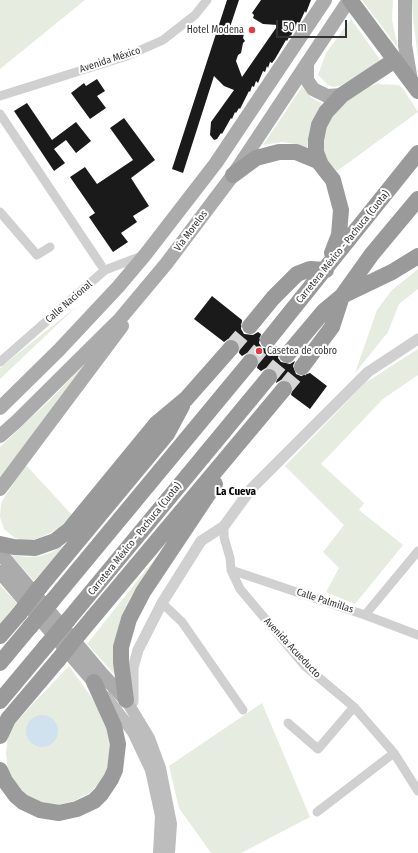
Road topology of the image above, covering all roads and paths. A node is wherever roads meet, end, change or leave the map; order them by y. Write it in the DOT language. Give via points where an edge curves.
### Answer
graph roads {
  1 [pos="206,0"];
  2 [pos="350,0"];
  3 [pos="405,0"];
  4 [pos="324,2"];
  5 [pos="395,60"];
  6 [pos="306,63"];
  7 [pos="415,86"];
  8 [pos="342,95"];
  9 [pos="0,96"];
  10 [pos="0,114"];
  11 [pos="418,153"];
  12 [pos="321,164"];
  13 [pos="233,175"];
  14 [pos="418,199"];
  15 [pos="0,212"];
  16 [pos="50,247"];
  17 [pos="145,255"];
  18 [pos="418,256"];
  19 [pos="101,264"];
  20 [pos="326,270"];
  21 [pos="342,296"];
  22 [pos="134,302"];
  23 [pos="250,326"];
  24 [pos="418,339"];
  25 [pos="268,340"];
  26 [pos="231,348"];
  27 [pos="287,355"];
  28 [pos="0,362"];
  29 [pos="250,362"];
  30 [pos="302,367"];
  31 [pos="269,377"];
  32 [pos="284,389"];
  33 [pos="186,399"];
  34 [pos="0,408"];
  35 [pos="0,436"];
  36 [pos="224,460"];
  37 [pos="0,490"];
  38 [pos="224,526"];
  39 [pos="0,544"];
  40 [pos="418,551"];
  41 [pos="0,553"];
  42 [pos="231,570"];
  43 [pos="1,574"];
  44 [pos="162,602"];
  45 [pos="365,614"];
  46 [pos="418,635"];
  47 [pos="0,636"];
  48 [pos="0,663"];
  49 [pos="94,682"];
  50 [pos="0,701"];
  51 [pos="131,706"];
  52 [pos="354,707"];
  53 [pos="243,710"];
  54 [pos="288,723"];
  55 [pos="0,736"];
  56 [pos="394,753"];
  57 [pos="0,770"];
  58 [pos="418,792"];
  59 [pos="317,812"];
  60 [pos="159,853"];
  61 [pos="169,853"];
  1 -- 9 [label="street, Avenida México" via="195,15 163,40 127,56"];
  2 -- 5 [label="highway"];
  2 -- 6 [label="main road, Vía Morelos"];
  3 -- 7 [label="main road" via="405,45"];
  4 -- 17 [label="main road" via="216,162"];
  5 -- 7 [label="highway"];
  5 -- 8 [label="highway"];
  6 -- 8 [label="main road" via="307,80 314,89 327,96"];
  6 -- 13 [label="main road, Vía Morelos"];
  8 -- 12 [label="highway" via="326,112 319,125 316,146"];
  10 -- 19 [label="street"];
  11 -- 20 [label="highway, Carretera México - Pachuca (Cuota)"];
  12 -- 13 [label="highway" via="304,154 279,152 256,158"];
  12 -- 20 [label="highway" via="336,188 341,224 340,235"];
  13 -- 22 [label="main road, Vía Morelos"];
  14 -- 21 [label="highway" via="372,254"];
  15 -- 16 [label="street" via="37,255"];
  17 -- 28 [label="street, Calle Nacional" via="106,270"];
  17 -- 34 [label="main road" via="59,350"];
  18 -- 21 [label="highway" via="392,272"];
  20 -- 23 [label="highway" via="310,269 297,274"];
  20 -- 25 [label="highway, Carretera México - Pachuca (Cuota)"];
  21 -- 27 [label="highway" via="324,312"];
  21 -- 30 [label="highway" via="332,327"];
  22 -- 35 [label="main road, Vía Morelos" via="88,351"];
  22 -- 37 [label="main road" via="114,338"];
  24 -- 38 [label="street" via="368,372 251,489"];
  26 -- 33 [label="highway"];
  29 -- 48 [label="highway, bridge"];
  31 -- 50 [label="highway, Carretera México - Pachuca (Cuota), bridge"];
  32 -- 36 [label="highway"];
  33 -- 39 [label="highway" via="156,424 75,524 62,536 35,548"];
  33 -- 47 [label="highway, bridge" via="167,434"];
  36 -- 51 [label="highway" via="211,491 143,592 129,619 121,654 122,676"];
  36 -- 55 [label="highway, bridge" via="8,719"];
  38 -- 42 [label="street, Avenida Acueducto"];
  38 -- 44 [label="street" via="201,541"];
  40 -- 45 [label="street"];
  41 -- 51 [label="main road"];
  42 -- 45 [label="street, Calle Palmillas"];
  42 -- 52 [label="street, Avenida Acueducto" via="240,590 305,666"];
  43 -- 49 [label="main road"];
  44 -- 51 [label="street" via="142,639 135,659"];
  44 -- 53 [label="street" via="182,622"];
  45 -- 46 [label="street, Calle Palmillas"];
  49 -- 57 [label="highway" via="114,726 118,744 115,770 101,794 77,810 59,813 40,810 16,796"];
  49 -- 60 [label="main road" via="133,732 146,757 159,805"];
  51 -- 61 [label="main road" via="149,738 164,784 171,824"];
  52 -- 54 [label="street" via="318,748"];
  52 -- 56 [label="street, Avenida Acueducto"];
  56 -- 58 [label="street, Avenida Acueducto"];
  56 -- 59 [label="street"];
}
